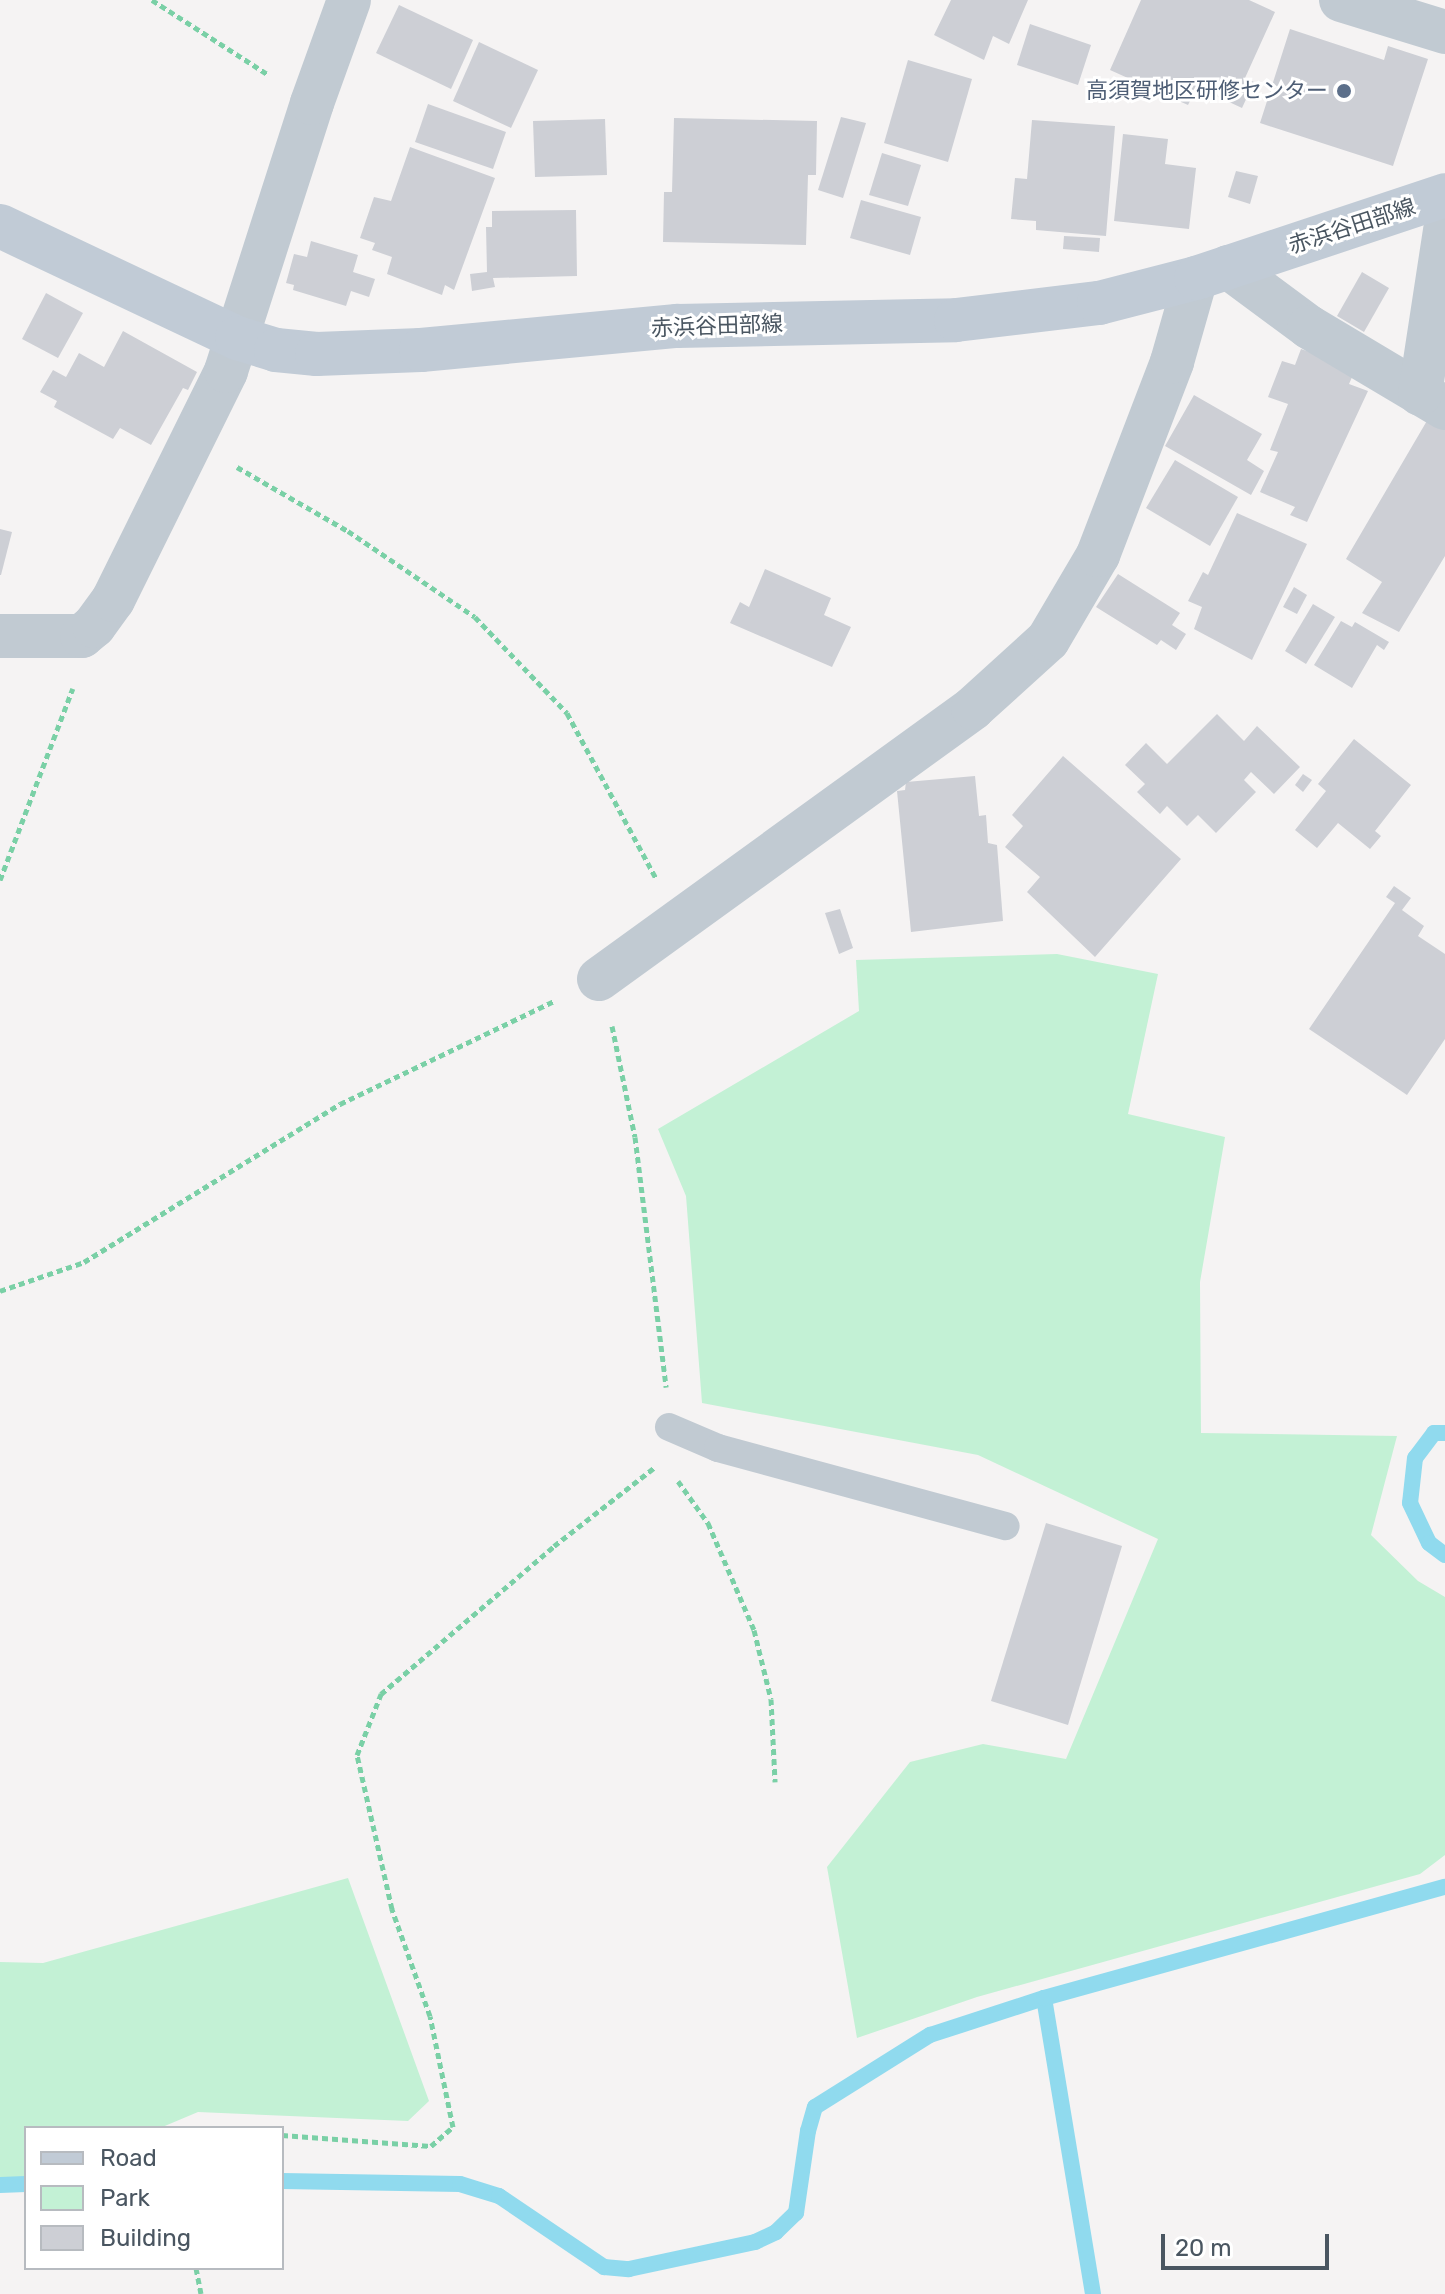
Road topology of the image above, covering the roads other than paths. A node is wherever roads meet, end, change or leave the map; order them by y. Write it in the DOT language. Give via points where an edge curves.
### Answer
graph roads {
  1 [pos="349,0"];
  2 [pos="1341,0"];
  3 [pos="1445,32"];
  4 [pos="1445,195"];
  5 [pos="0,226"];
  6 [pos="1445,230"];
  7 [pos="1212,272"];
  8 [pos="237,338"];
  9 [pos="1433,401"];
  10 [pos="0,636"];
  11 [pos="599,979"];
  12 [pos="669,1427"];
  13 [pos="1006,1526"];
  1 -- 8 [label="street"];
  2 -- 3 [label="street"];
  4 -- 7 [label="main road, 赤浜谷田部線"];
  5 -- 8 [label="main road, 赤浜谷田部線"];
  6 -- 9 [label="street"];
  7 -- 8 [label="main road, 赤浜谷田部線" via="1099,303 956,320 677,326 421,350 317,354 276,350"];
  7 -- 9 [label="street"];
  7 -- 11 [label="street" via="1098,555 1048,640 973,708"];
  8 -- 10 [label="street" via="226,371 113,600 94,626 82,636"];
  12 -- 13 [label="lane" via="718,1448"];
}
